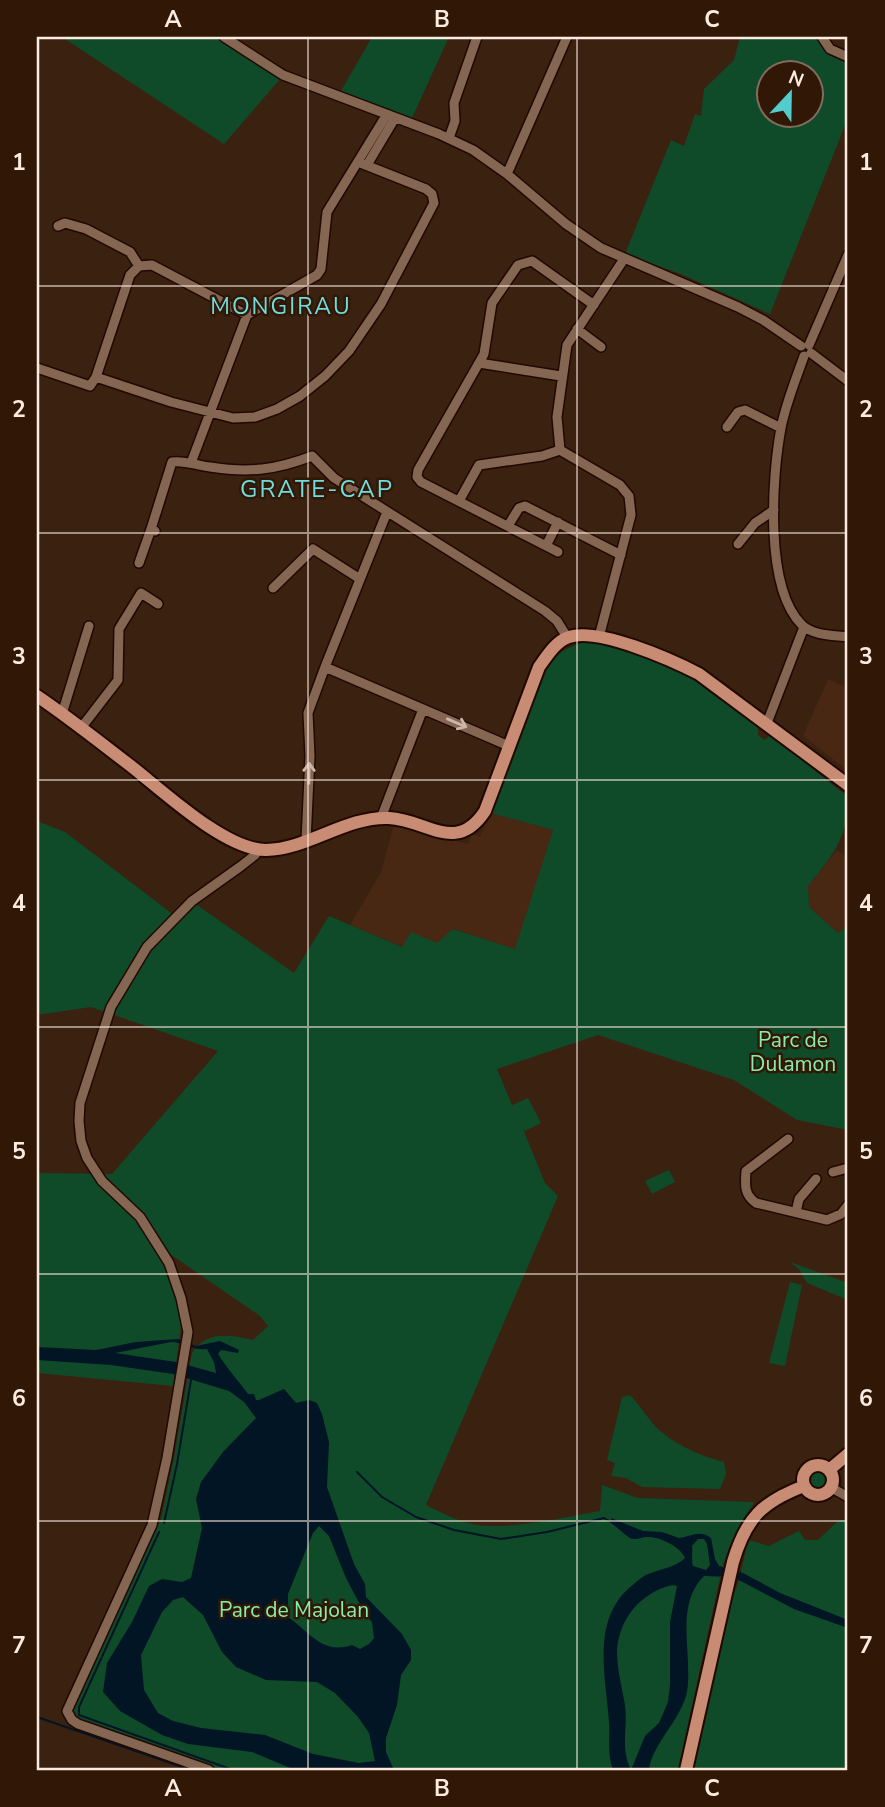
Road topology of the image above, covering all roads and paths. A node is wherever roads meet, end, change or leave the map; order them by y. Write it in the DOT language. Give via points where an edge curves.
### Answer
graph roads {
  1 [pos="224,37"];
  2 [pos="477,37"];
  3 [pos="567,37"];
  4 [pos="822,37"];
  5 [pos="848,57"];
  6 [pos="391,116"];
  7 [pos="450,138"];
  8 [pos="363,163"];
  9 [pos="507,174"];
  10 [pos="58,226"];
  11 [pos="848,257"];
  12 [pos="624,259"];
  13 [pos="139,266"];
  14 [pos="594,305"];
  15 [pos="247,315"];
  16 [pos="577,329"];
  17 [pos="601,347"];
  18 [pos="806,350"];
  19 [pos="479,363"];
  20 [pos="37,368"];
  21 [pos="561,376"];
  22 [pos="96,377"];
  23 [pos="848,381"];
  24 [pos="211,412"];
  25 [pos="727,427"];
  26 [pos="781,428"];
  27 [pos="560,450"];
  28 [pos="191,463"];
  29 [pos="459,501"];
  30 [pos="774,510"];
  31 [pos="387,512"];
  32 [pos="558,522"];
  33 [pos="508,526"];
  34 [pos="738,544"];
  35 [pos="545,546"];
  36 [pos="558,552"];
  37 [pos="621,555"];
  38 [pos="139,563"];
  39 [pos="359,579"];
  40 [pos="273,588"];
  41 [pos="158,604"];
  42 [pos="89,626"];
  43 [pos="804,627"];
  44 [pos="599,637"];
  45 [pos="848,637"];
  46 [pos="567,638"];
  47 [pos="325,667"];
  48 [pos="37,696"];
  49 [pos="422,709"];
  50 [pos="63,715"];
  51 [pos="767,723"];
  52 [pos="81,728"];
  53 [pos="509,746"];
  54 [pos="848,785"];
  55 [pos="381,818"];
  56 [pos="306,841"];
  57 [pos="257,849"];
  58 [pos="788,1139"];
  59 [pos="848,1168"];
  60 [pos="832,1172"];
  61 [pos="816,1179"];
  62 [pos="848,1205"];
  63 [pos="796,1212"];
  64 [pos="848,1454"];
  65 [pos="829,1470"];
  66 [pos="804,1486"];
  67 [pos="832,1488"];
  68 [pos="848,1497"];
  69 [pos="209,1770"];
  70 [pos="686,1770"];
  1 -- 6 [label="street" via="283,75"];
  2 -- 7 [label="street" via="454,103"];
  3 -- 9 [label="street"];
  4 -- 5 [label="street" via="830,49"];
  6 -- 7 [label="street"];
  6 -- 8 [label="street"];
  7 -- 9 [label="street"];
  8 -- 15 [label="street" via="327,212 317,275"];
  8 -- 24 [label="street" via="426,189 434,203 381,304 349,351 300,396 255,417"];
  9 -- 12 [label="street" via="566,224"];
  10 -- 13 [label="street" via="65,223 86,229 130,252"];
  11 -- 18 [label="street"];
  12 -- 14 [label="street"];
  12 -- 18 [label="street" via="752,314"];
  13 -- 15 [label="street" via="152,265"];
  13 -- 22 [label="street" via="130,275"];
  14 -- 16 [label="street"];
  14 -- 19 [label="street" via="532,261 518,265 492,303 487,343"];
  15 -- 24 [label="street"];
  16 -- 17 [label="street"];
  16 -- 21 [label="street" via="567,345"];
  18 -- 23 [label="street"];
  18 -- 26 [label="street"];
  19 -- 21 [label="street"];
  19 -- 29 [label="street" via="418,470 421,482"];
  20 -- 22 [label="street" via="90,386"];
  21 -- 27 [label="street"];
  22 -- 24 [label="street"];
  24 -- 28 [label="street"];
  25 -- 26 [label="street" via="745,410"];
  26 -- 30 [label="street"];
  27 -- 29 [label="street" via="478,465"];
  27 -- 37 [label="street" via="620,485 629,496 631,515"];
  28 -- 31 [label="street" via="260,471 312,456 334,478"];
  28 -- 38 [label="street" via="170,465"];
  29 -- 33 [label="street"];
  30 -- 34 [label="street" via="755,523"];
  30 -- 43 [label="street" via="782,585"];
  31 -- 39 [label="street"];
  31 -- 46 [label="street" via="545,611"];
  32 -- 33 [label="street" via="525,506"];
  32 -- 35 [label="street"];
  32 -- 37 [label="street"];
  33 -- 35 [label="street"];
  35 -- 36 [label="street"];
  37 -- 44 [label="street"];
  39 -- 40 [label="street" via="313,549"];
  39 -- 47 [label="street"];
  41 -- 52 [label="street" via="141,593 121,624 118,680"];
  42 -- 50 [label="street"];
  43 -- 45 [label="street"];
  43 -- 51 [label="street"];
  44 -- 46 [label="main road"];
  44 -- 51 [label="main road" via="692,670"];
  46 -- 53 [label="main road" via="539,667"];
  47 -- 49 [label="street"];
  56 -- 47 [label="street, one-way" via="308,713"];
  48 -- 50 [label="main road"];
  49 -- 53 [label="street, one-way"];
  49 -- 55 [label="street"];
  50 -- 52 [label="main road"];
  51 -- 54 [label="main road"];
  52 -- 57 [label="main road" via="215,830"];
  53 -- 55 [label="main road" via="485,811 466,831 442,832"];
  55 -- 56 [label="main road"];
  56 -- 57 [label="main road"];
  57 -- 69 [label="street" via="192,901 146,947 111,1007 80,1103 79,1121 81,1141 102,1181 140,1217 169,1263 181,1298 187,1343 152,1525 67,1711 78,1724"];
  58 -- 63 [label="street" via="746,1171 744,1187 756,1203"];
  59 -- 60 [label="street"];
  61 -- 63 [label="street" via="799,1199"];
  62 -- 63 [label="street" via="827,1220"];
  64 -- 65 [label="main road"];
  65 -- 66 [label="main road" via="820,1465 810,1468"];
  65 -- 67 [label="main road" via="834,1478"];
  66 -- 67 [label="main road" via="815,1495"];
  66 -- 70 [label="main road" via="772,1499 741,1540"];
  67 -- 68 [label="street"];
}
